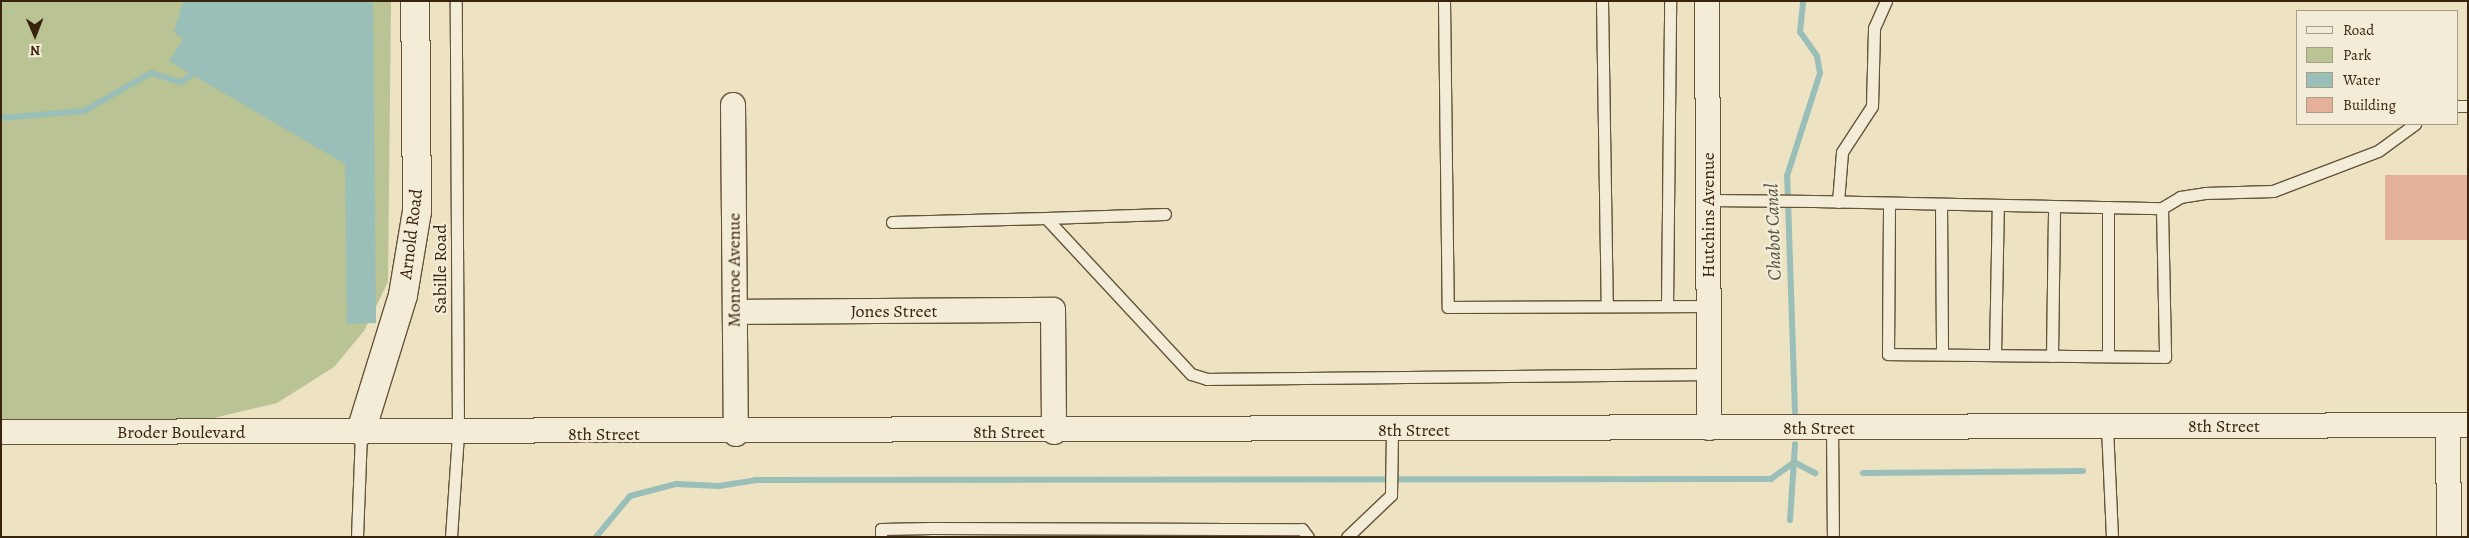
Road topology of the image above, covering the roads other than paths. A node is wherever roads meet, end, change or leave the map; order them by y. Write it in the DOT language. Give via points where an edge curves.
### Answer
graph roads {
  1 [pos="415,1"];
  2 [pos="456,1"];
  3 [pos="1444,1"];
  4 [pos="1602,1"];
  5 [pos="1670,1"];
  6 [pos="1707,1"];
  7 [pos="1886,1"];
  8 [pos="733,106"];
  9 [pos="2414,125"];
  10 [pos="1708,200"];
  11 [pos="1838,202"];
  12 [pos="1889,203"];
  13 [pos="1941,204"];
  14 [pos="1998,204"];
  15 [pos="2054,206"];
  16 [pos="2108,207"];
  17 [pos="2162,208"];
  18 [pos="1165,214"];
  19 [pos="1046,218"];
  20 [pos="892,222"];
  21 [pos="1607,306"];
  22 [pos="1667,306"];
  23 [pos="1708,306"];
  24 [pos="735,312"];
  25 [pos="1942,354"];
  26 [pos="1995,355"];
  27 [pos="2052,356"];
  28 [pos="2108,356"];
  29 [pos="1708,374"];
  30 [pos="2458,425"];
  31 [pos="2107,427"];
  32 [pos="1709,428"];
  33 [pos="1832,428"];
  34 [pos="361,431"];
  35 [pos="1392,431"];
  36 [pos="1,432"];
  37 [pos="1054,432"];
  38 [pos="458,434"];
  39 [pos="736,434"];
  40 [pos="981,533"];
  41 [pos="357,537"];
  42 [pos="451,537"];
  43 [pos="881,537"];
  44 [pos="1308,537"];
  45 [pos="1347,537"];
  46 [pos="1833,537"];
  47 [pos="2112,537"];
  48 [pos="2449,537"];
  1 -- 34 [label="street, Arnold Road" via="417,211 403,295"];
  2 -- 38 [label="lane, Sabille Road"];
  3 -- 21 [label="lane" via="1448,307"];
  4 -- 21 [label="lane"];
  5 -- 22 [label="lane"];
  6 -- 10 [label="street, Hutchins Avenue"];
  7 -- 11 [label="lane" via="1874,28 1872,106 1842,152"];
  8 -- 24 [label="street, Monroe Avenue"];
  9 -- 17 [label="lane" via="2378,151 2273,192 2205,193 2180,197"];
  10 -- 11 [label="lane"];
  10 -- 23 [label="street, Hutchins Avenue"];
  11 -- 12 [label="lane"];
  12 -- 13 [label="lane"];
  12 -- 25 [label="lane" via="1888,354"];
  13 -- 14 [label="lane"];
  13 -- 25 [label="lane"];
  14 -- 15 [label="lane"];
  14 -- 26 [label="lane"];
  15 -- 16 [label="lane"];
  15 -- 27 [label="lane"];
  16 -- 17 [label="lane"];
  16 -- 28 [label="lane"];
  17 -- 28 [label="lane" via="2165,357"];
  18 -- 19 [label="lane"];
  19 -- 20 [label="lane"];
  19 -- 29 [label="lane" via="1191,374 1207,379"];
  21 -- 22 [label="lane"];
  22 -- 23 [label="lane"];
  23 -- 29 [label="street, Hutchins Avenue"];
  24 -- 37 [label="street, Jones Street" via="1053,310"];
  24 -- 39 [label="street, Monroe Avenue"];
  25 -- 26 [label="lane"];
  26 -- 27 [label="lane"];
  27 -- 28 [label="lane"];
  29 -- 32 [label="street, Hutchins Avenue"];
  30 -- 31 [label="street, 8th Street"];
  30 -- 48 [label="street"];
  31 -- 33 [label="street, 8th Street"];
  31 -- 47 [label="lane"];
  32 -- 33 [label="street, 8th Street"];
  32 -- 35 [label="street, 8th Street"];
  33 -- 46 [label="lane"];
  34 -- 36 [label="street, Broder Boulevard"];
  34 -- 38 [label="street, 8th Street"];
  34 -- 41 [label="lane"];
  35 -- 37 [label="street, 8th Street"];
  35 -- 45 [label="lane" via="1391,488 1386,504"];
  37 -- 39 [label="street, 8th Street"];
  38 -- 39 [label="street, 8th Street"];
  38 -- 42 [label="lane, Sabille Road"];
  40 -- 43 [label="lane" via="932,528 881,529"];
  40 -- 44 [label="lane" via="1302,529"];
}
